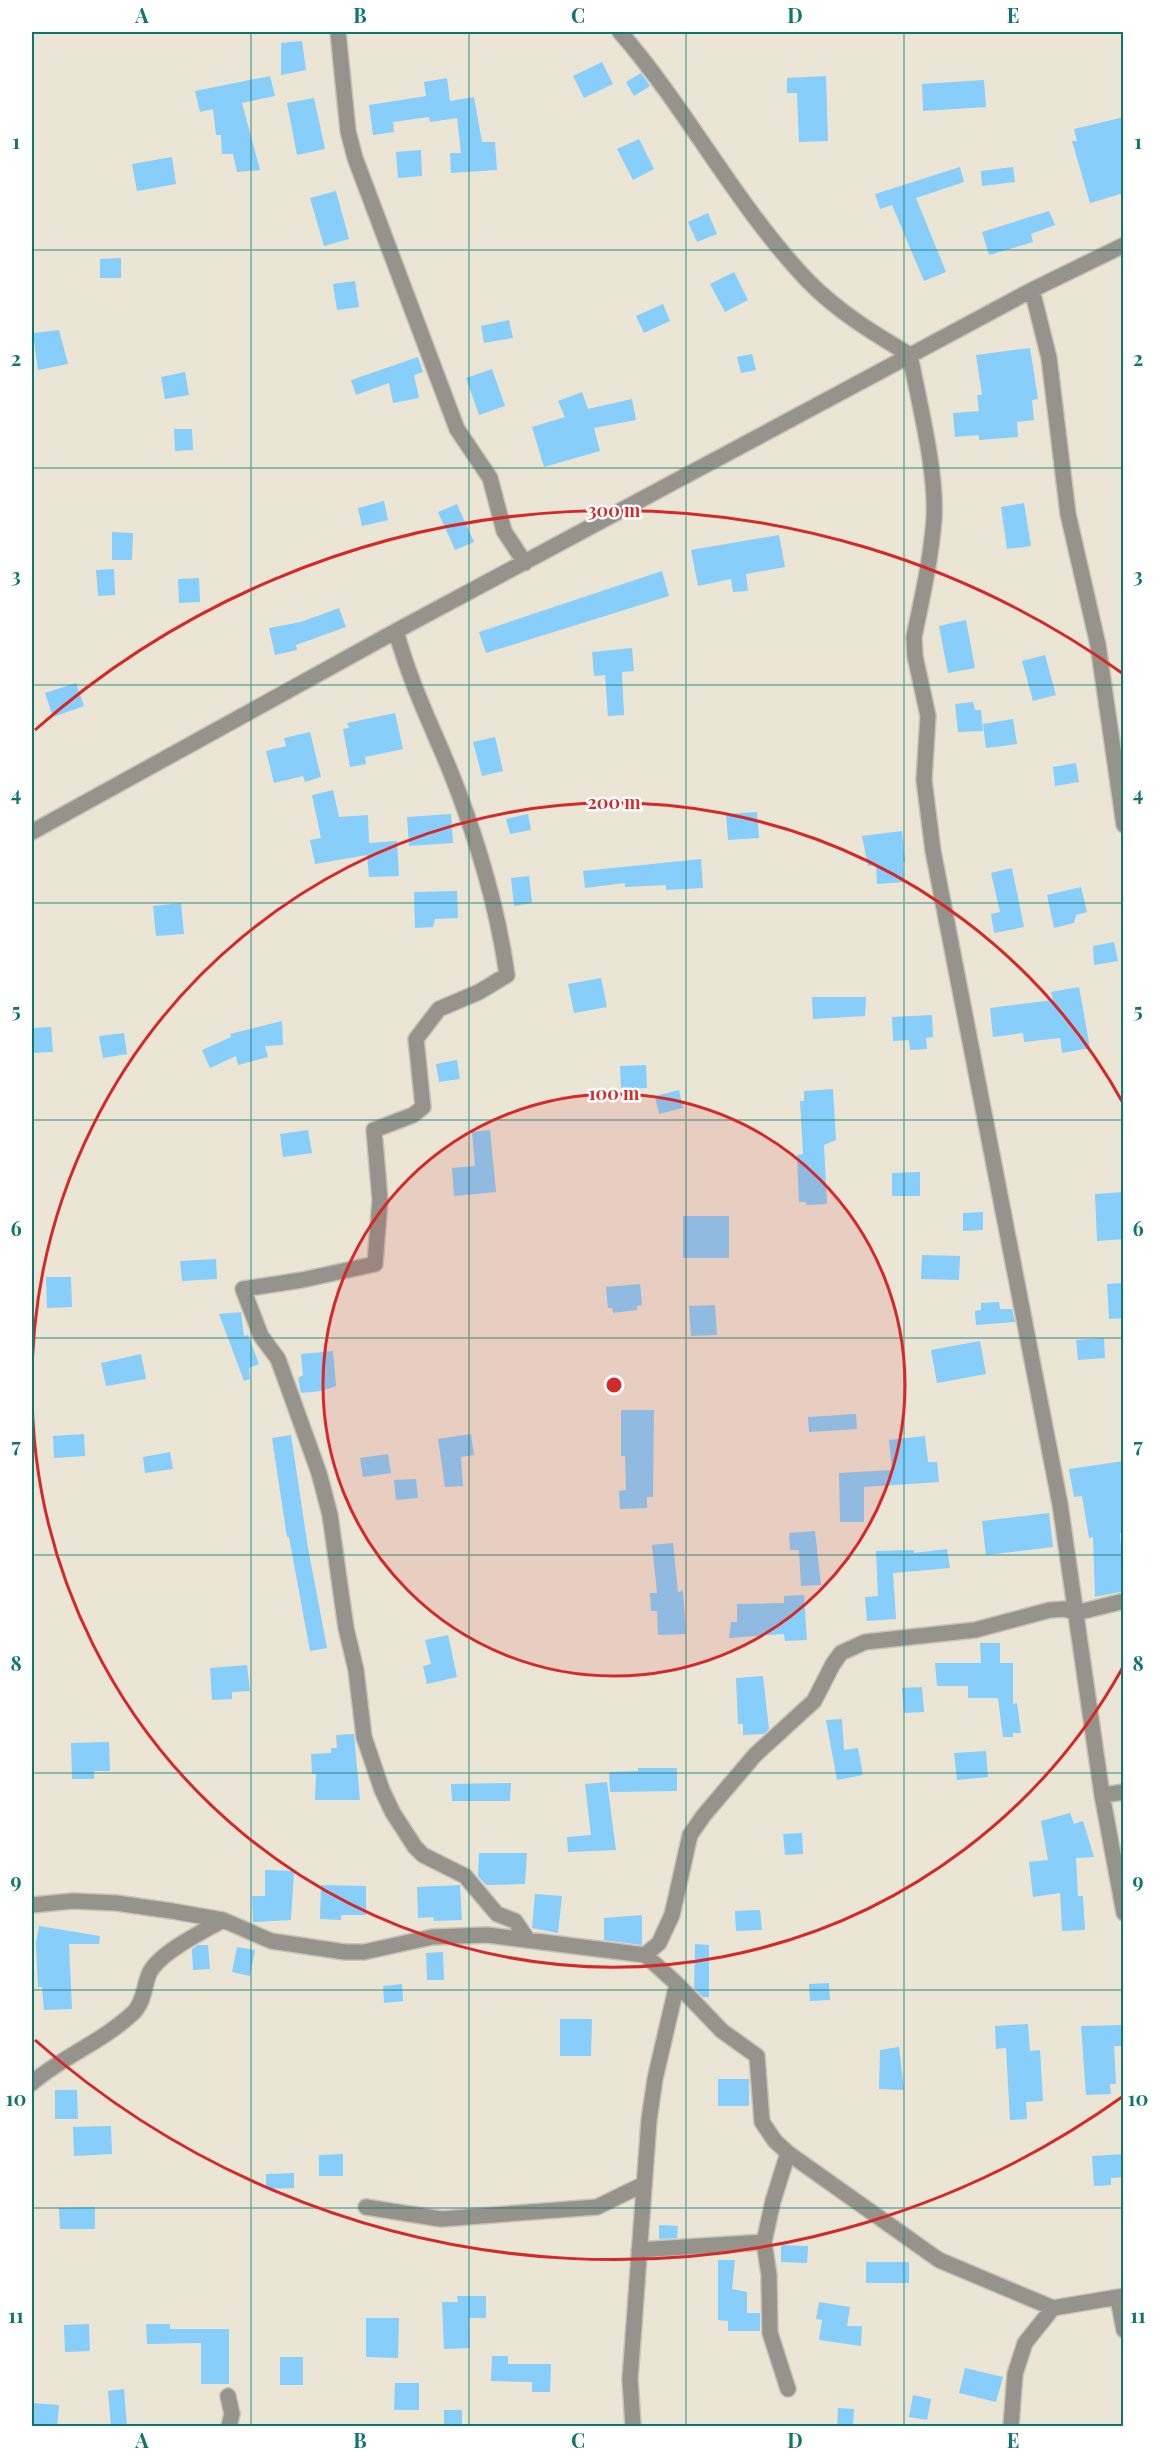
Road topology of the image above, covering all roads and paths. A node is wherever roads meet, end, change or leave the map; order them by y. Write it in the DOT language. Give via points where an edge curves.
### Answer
graph roads {
  1 [pos="338,32"];
  2 [pos="620,32"];
  3 [pos="1124,245"];
  4 [pos="1032,290"];
  5 [pos="910,355"];
  6 [pos="525,563"];
  7 [pos="396,631"];
  8 [pos="1124,825"];
  9 [pos="32,832"];
  10 [pos="1124,1601"];
  11 [pos="1076,1613"];
  12 [pos="1124,1792"];
  13 [pos="1102,1795"];
  14 [pos="32,1905"];
  15 [pos="1124,1913"];
  16 [pos="223,1920"];
  17 [pos="528,1940"];
  18 [pos="645,1955"];
  19 [pos="677,1983"];
  20 [pos="32,2083"];
  21 [pos="788,2152"];
  22 [pos="644,2184"];
  23 [pos="366,2207"];
  24 [pos="764,2242"];
  25 [pos="639,2250"];
  26 [pos="1121,2297"];
  27 [pos="1053,2308"];
  28 [pos="1124,2330"];
  29 [pos="788,2389"];
  30 [pos="228,2396"];
  31 [pos="229,2427"];
  32 [pos="633,2427"];
  33 [pos="1011,2427"];
  1 -- 6 [label="street" via="348,131 355,158 457,429 490,478 504,531"];
  2 -- 5 [label="street" via="767,232 807,280 848,317"];
  3 -- 4 [label="street"];
  4 -- 5 [label="street"];
  4 -- 8 [label="street" via="1049,358 1068,514 1098,645"];
  5 -- 6 [label="street"];
  5 -- 11 [label="street" via="933,496 933,526 914,637 928,716 924,780 933,851 1060,1504"];
  6 -- 7 [label="street"];
  7 -- 9 [label="street"];
  7 -- 17 [label="street" via="411,684 452,775 488,879 507,975 439,1009 416,1039 423,1107 413,1116 374,1130 380,1200 375,1264 243,1289 261,1336 278,1359 319,1473 330,1515 364,1737 382,1790 415,1847 465,1876 497,1914 515,1921"];
  10 -- 11 [label="street"];
  11 -- 13 [label="street"];
  11 -- 18 [label="street" via="1059,1609 975,1630 865,1642 841,1653 814,1701 755,1755 690,1835 672,1915 659,1943"];
  12 -- 13 [label="street"];
  13 -- 15 [label="street"];
  14 -- 16 [label="street" via="73,1901 116,1903"];
  16 -- 17 [label="street" via="271,1941 345,1952 449,1936"];
  16 -- 20 [label="street" via="166,1955 149,1972 135,2011"];
  17 -- 18 [label="street"];
  18 -- 19 [label="street"];
  19 -- 21 [label="street" via="722,2031 757,2056 762,2122"];
  19 -- 22 [label="street" via="655,2079"];
  21 -- 24 [label="street"];
  21 -- 27 [label="street" via="939,2259"];
  22 -- 23 [label="street" via="597,2207 441,2219"];
  22 -- 25 [label="street"];
  24 -- 25 [label="street"];
  24 -- 29 [label="street" via="770,2333"];
  25 -- 32 [label="street" via="630,2379"];
  26 -- 27 [label="street"];
  26 -- 28 [label="street"];
  27 -- 33 [label="street" via="1025,2343 1015,2374"];
  30 -- 31 [label="street" via="232,2414"];
}
